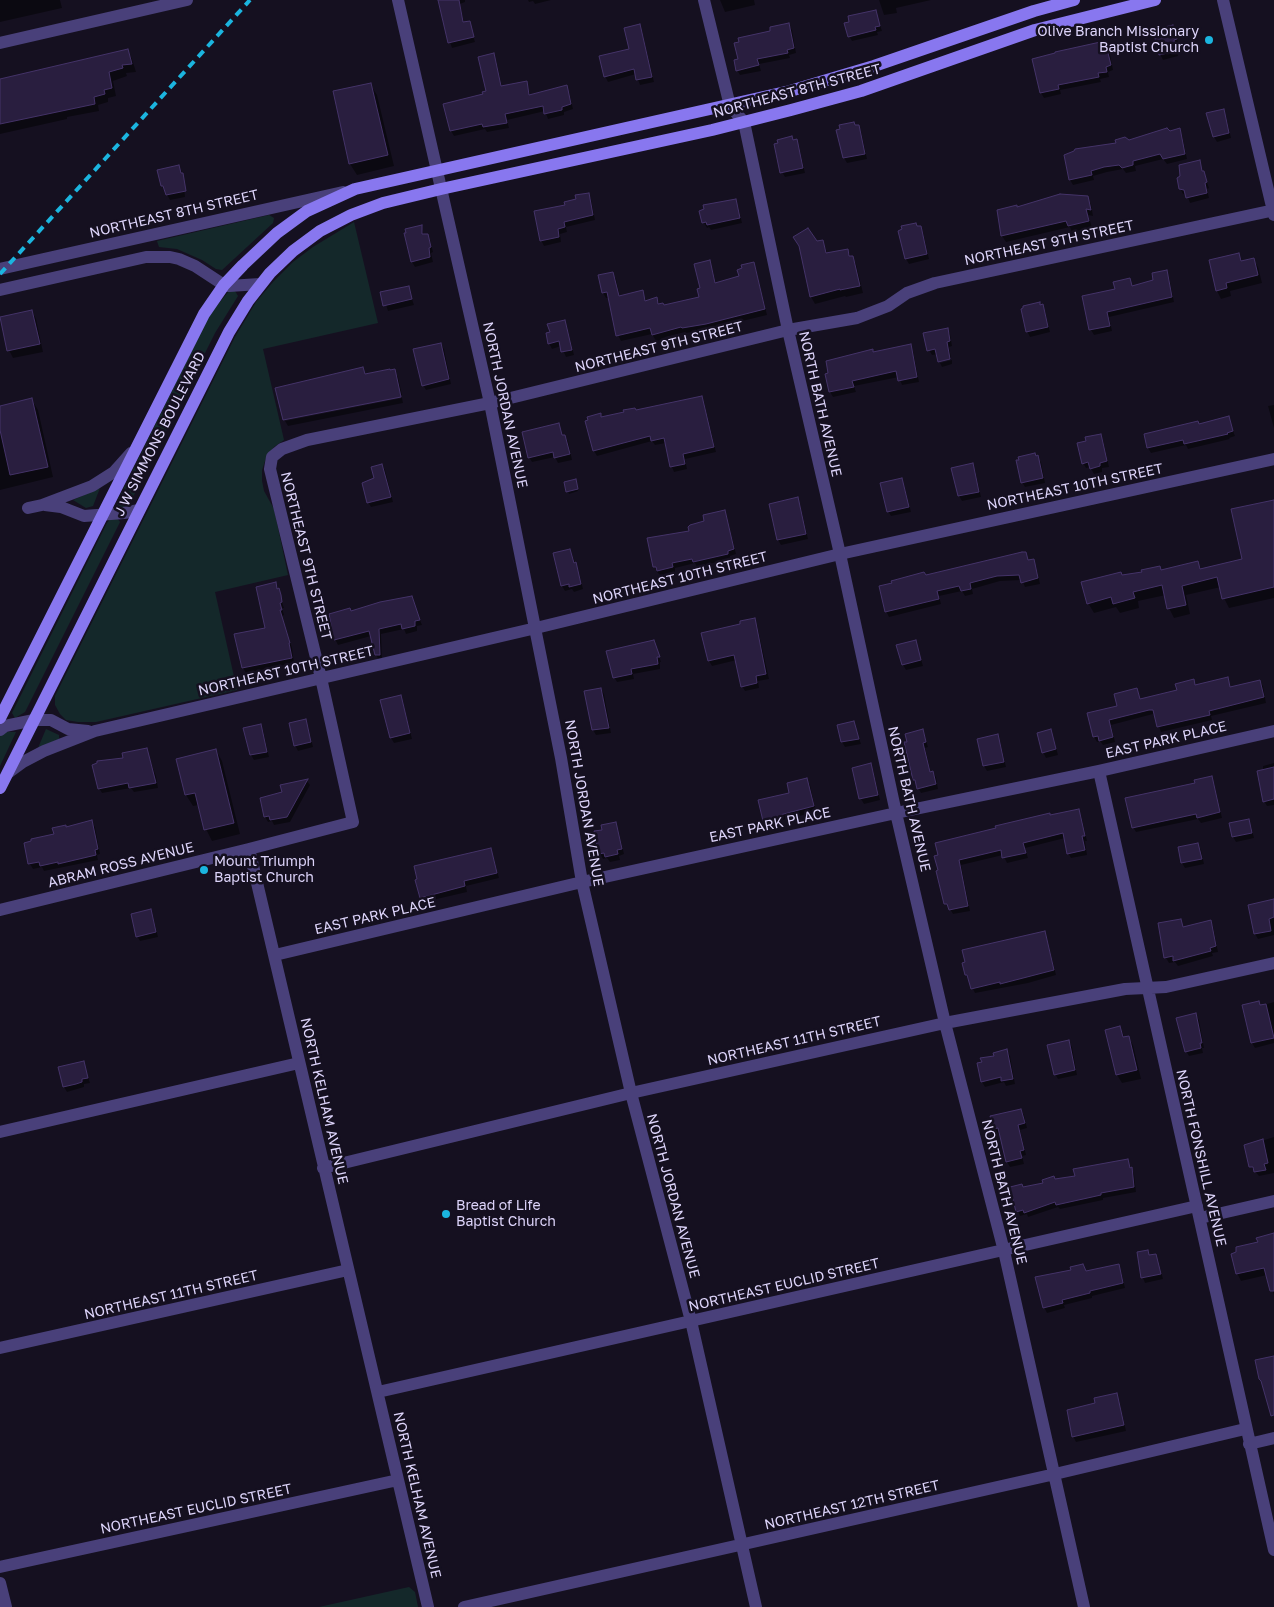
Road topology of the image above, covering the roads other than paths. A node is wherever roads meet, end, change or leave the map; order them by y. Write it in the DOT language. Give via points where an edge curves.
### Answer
graph roads {
  1 [pos="187,0"];
  2 [pos="398,0"];
  3 [pos="704,0"];
  4 [pos="1074,0"];
  5 [pos="1155,0"];
  6 [pos="1223,0"];
  7 [pos="0,43"];
  8 [pos="730,106"];
  9 [pos="744,122"];
  10 [pos="437,171"];
  11 [pos="355,189"];
  12 [pos="441,189"];
  13 [pos="1274,212"];
  14 [pos="0,269"];
  15 [pos="260,284"];
  16 [pos="224,285"];
  17 [pos="0,290"];
  18 [pos="788,330"];
  19 [pos="490,404"];
  20 [pos="138,445"];
  21 [pos="1274,459"];
  22 [pos="42,505"];
  23 [pos="28,508"];
  24 [pos="139,510"];
  25 [pos="103,514"];
  26 [pos="840,554"];
  27 [pos="536,628"];
  28 [pos="321,678"];
  29 [pos="0,718"];
  30 [pos="34,720"];
  31 [pos="0,730"];
  32 [pos="95,731"];
  33 [pos="1274,731"];
  34 [pos="1099,771"];
  35 [pos="8,773"];
  36 [pos="0,788"];
  37 [pos="896,813"];
  38 [pos="249,849"];
  39 [pos="582,882"];
  40 [pos="0,910"];
  41 [pos="275,955"];
  42 [pos="1274,963"];
  43 [pos="1147,989"];
  44 [pos="944,1023"];
  45 [pos="299,1063"];
  46 [pos="631,1093"];
  47 [pos="0,1132"];
  48 [pos="323,1168"];
  49 [pos="1274,1201"];
  50 [pos="1198,1212"];
  51 [pos="1004,1251"];
  52 [pos="348,1270"];
  53 [pos="691,1321"];
  54 [pos="0,1348"];
  55 [pos="378,1392"];
  56 [pos="1246,1429"];
  57 [pos="1274,1438"];
  58 [pos="1249,1444"];
  59 [pos="1055,1474"];
  60 [pos="398,1480"];
  61 [pos="742,1545"];
  62 [pos="1274,1550"];
  63 [pos="0,1567"];
  64 [pos="0,1583"];
  65 [pos="6,1607"];
  66 [pos="428,1607"];
  67 [pos="464,1607"];
  68 [pos="756,1607"];
  69 [pos="1084,1607"];
  1 -- 7 [label="street"];
  2 -- 10 [label="street, NORTH JORDAN AVENUE"];
  3 -- 8 [label="street, NORTH BATH AVENUE"];
  4 -- 8 [label="main road, NORTHEAST 8TH STREET" via="860,71"];
  5 -- 9 [label="main road, NORTHEAST 8TH STREET" via="1035,30 861,90"];
  6 -- 13 [label="street"];
  8 -- 9 [label="street, NORTH BATH AVENUE"];
  8 -- 10 [label="main road, NORTHEAST 8TH STREET"];
  9 -- 12 [label="main road, NORTHEAST 8TH STREET"];
  9 -- 18 [label="street, NORTH BATH AVENUE"];
  10 -- 11 [label="main road, J W SIMMONS BOULEVARD"];
  10 -- 12 [label="street, NORTH JORDAN AVENUE"];
  11 -- 14 [label="street, NORTHEAST 8TH STREET"];
  11 -- 16 [label="main road, J W SIMMONS BOULEVARD" via="323,202 294,220 259,249"];
  12 -- 15 [label="main road, J W SIMMONS BOULEVARD" via="383,203 339,221 293,251"];
  12 -- 19 [label="street, NORTH JORDAN AVENUE"];
  13 -- 18 [label="street, NORTHEAST 9TH STREET" via="935,283 857,318"];
  15 -- 16 [label="street"];
  15 -- 24 [label="main road, J W SIMMONS BOULEVARD" via="229,332"];
  16 -- 17 [label="street" via="186,262 170,257 146,257"];
  16 -- 20 [label="main road, J W SIMMONS BOULEVARD" via="204,314"];
  18 -- 19 [label="street, NORTHEAST 9TH STREET"];
  18 -- 26 [label="street, NORTH BATH AVENUE"];
  19 -- 27 [label="street, NORTH JORDAN AVENUE"];
  19 -- 28 [label="street, NORTHEAST 9TH STREET" via="307,440 282,449 272,457 270,469"];
  20 -- 22 [label="street" via="105,479"];
  20 -- 25 [label="main road, J W SIMMONS BOULEVARD"];
  21 -- 26 [label="street, NORTHEAST 10TH STREET"];
  22 -- 23 [label="street"];
  22 -- 25 [label="street" via="61,507 84,516"];
  24 -- 25 [label="street"];
  24 -- 30 [label="main road, J W SIMMONS BOULEVARD"];
  25 -- 29 [label="main road, J W SIMMONS BOULEVARD"];
  26 -- 27 [label="street, NORTHEAST 10TH STREET"];
  26 -- 37 [label="street, NORTH BATH AVENUE"];
  27 -- 28 [label="street, NORTHEAST 10TH STREET"];
  27 -- 39 [label="street, NORTH JORDAN AVENUE"];
  28 -- 32 [label="street, NORTHEAST 10TH STREET"];
  28 -- 38 [label="street" via="353,822"];
  30 -- 31 [label="street, NORTHEAST 10TH STREET"];
  30 -- 32 [label="street, NORTHEAST 10TH STREET" via="51,720 73,731"];
  30 -- 35 [label="main road, J W SIMMONS BOULEVARD"];
  32 -- 35 [label="street, NORTHEAST 10TH STREET" via="49,748"];
  33 -- 34 [label="street, EAST PARK PLACE"];
  34 -- 37 [label="street, EAST PARK PLACE"];
  34 -- 43 [label="street, NORTH FONSHILL AVENUE"];
  35 -- 36 [label="main road, J W SIMMONS BOULEVARD"];
  37 -- 39 [label="street, EAST PARK PLACE"];
  37 -- 44 [label="street, NORTH BATH AVENUE"];
  38 -- 40 [label="street, ABRAM ROSS AVENUE"];
  38 -- 41 [label="street, NORTH KELHAM AVENUE"];
  39 -- 41 [label="street, EAST PARK PLACE"];
  39 -- 46 [label="street, NORTH JORDAN AVENUE"];
  41 -- 45 [label="street, NORTH KELHAM AVENUE"];
  42 -- 43 [label="street, NORTHEAST 11TH STREET"];
  43 -- 44 [label="street, NORTHEAST 11TH STREET" via="1125,989"];
  43 -- 50 [label="street, NORTH FONSHILL AVENUE"];
  44 -- 46 [label="street, NORTHEAST 11TH STREET"];
  44 -- 51 [label="street, NORTH BATH AVENUE"];
  45 -- 47 [label="street"];
  45 -- 48 [label="street, NORTH KELHAM AVENUE"];
  46 -- 48 [label="street, NORTHEAST 11TH STREET"];
  46 -- 53 [label="street, NORTH JORDAN AVENUE"];
  48 -- 52 [label="street, NORTH KELHAM AVENUE"];
  49 -- 50 [label="street, NORTHEAST EUCLID STREET"];
  50 -- 51 [label="street, NORTHEAST EUCLID STREET"];
  50 -- 56 [label="street, NORTH FONSHILL AVENUE"];
  51 -- 53 [label="street, NORTHEAST EUCLID STREET"];
  51 -- 59 [label="street, NORTH BATH AVENUE"];
  52 -- 54 [label="street, NORTHEAST 11TH STREET"];
  52 -- 55 [label="street, NORTH KELHAM AVENUE"];
  53 -- 55 [label="street, NORTHEAST EUCLID STREET"];
  53 -- 61 [label="street, NORTH JORDAN AVENUE"];
  55 -- 60 [label="street, NORTH KELHAM AVENUE"];
  56 -- 58 [label="street, NORTH FONSHILL AVENUE"];
  56 -- 59 [label="street, NORTHEAST 12TH STREET"];
  57 -- 58 [label="street"];
  58 -- 62 [label="street, NORTH FONSHILL AVENUE"];
  59 -- 61 [label="street, NORTHEAST 12TH STREET"];
  59 -- 69 [label="street, NORTH BATH AVENUE"];
  60 -- 63 [label="street, NORTHEAST EUCLID STREET"];
  60 -- 66 [label="street, NORTH KELHAM AVENUE"];
  61 -- 67 [label="street, NORTHEAST 12TH STREET"];
  61 -- 68 [label="street, NORTH JORDAN AVENUE"];
  64 -- 65 [label="street"];
}
